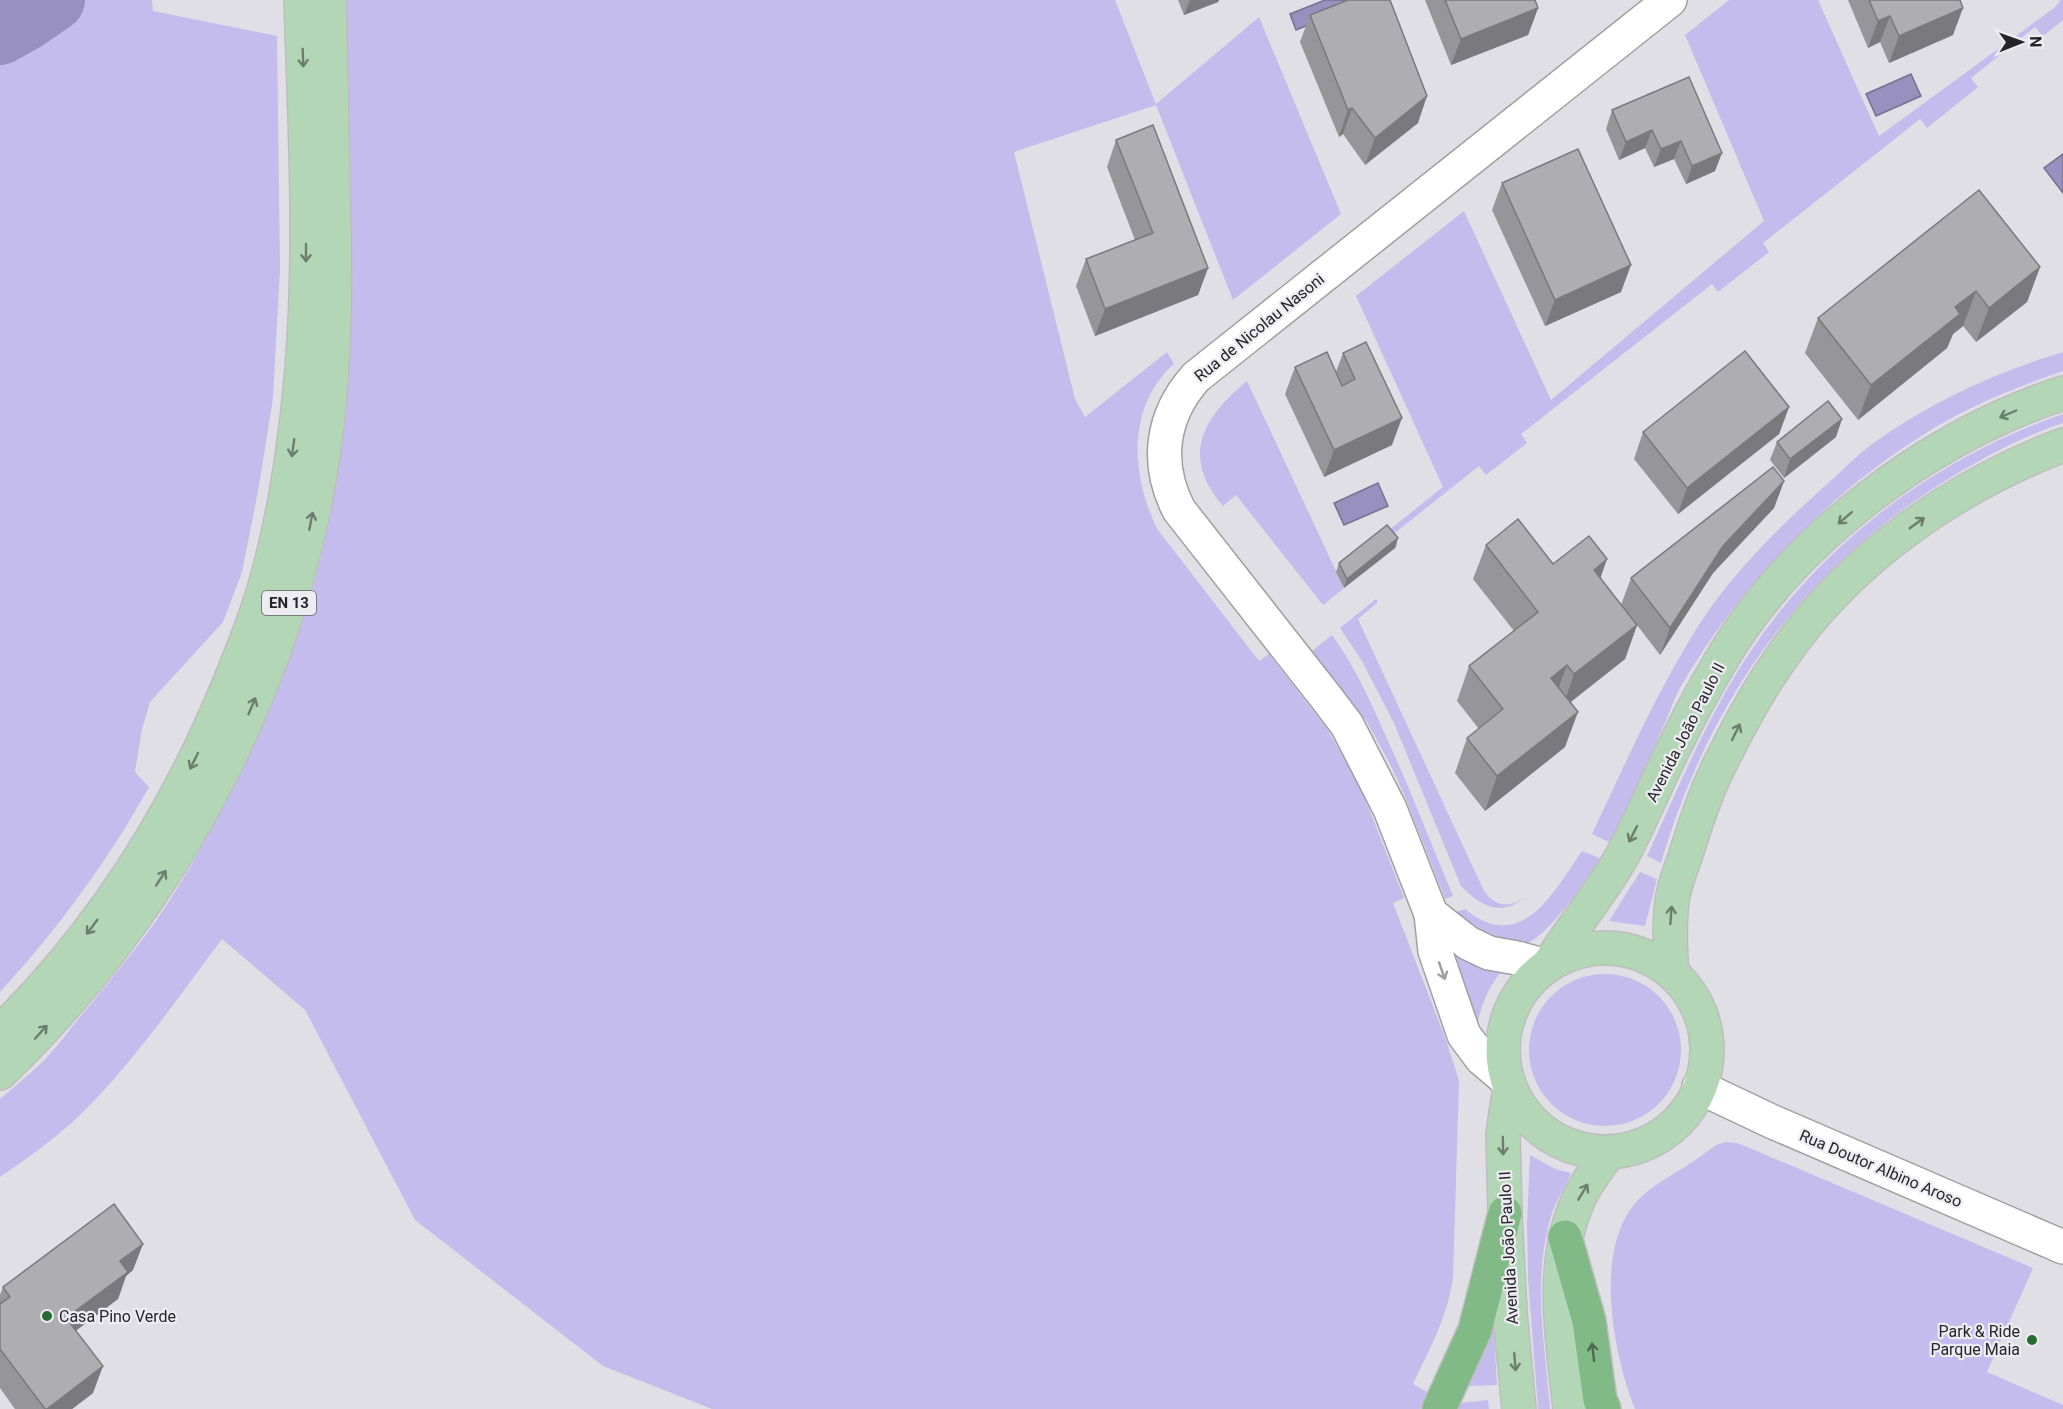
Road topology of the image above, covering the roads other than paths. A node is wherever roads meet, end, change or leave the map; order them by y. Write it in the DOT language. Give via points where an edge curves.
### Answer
graph roads {
  1 [pos="301,0"];
  2 [pos="329,0"];
  3 [pos="1670,0"];
  4 [pos="2063,393"];
  5 [pos="2063,445"];
  6 [pos="1431,914"];
  7 [pos="1547,965"];
  8 [pos="1672,973"];
  9 [pos="0,1032"];
  10 [pos="0,1073"];
  11 [pos="1509,1084"];
  12 [pos="1699,1087"];
  13 [pos="1609,1152"];
  14 [pos="1505,1213"];
  15 [pos="1565,1237"];
  16 [pos="2063,1247"];
  17 [pos="1439,1409"];
  18 [pos="1519,1409"];
  19 [pos="1570,1409"];
  20 [pos="1604,1409"];
  1 -- 9 [label="main road, EN 13, one-way" via="305,317 294,443 267,580 212,725 145,850 89,932"];
  10 -- 2 [label="main road, EN 13, one-way" via="103,961 165,874 239,736 298,578 328,416 335,308"];
  3 -- 6 [label="street, Rua de Nicolau Nasoni" via="1196,377 1177,402 1165,436 1166,478 1179,510 1347,725 1383,793"];
  4 -- 7 [label="main road, Avenida João Paulo II, one-way" via="1991,421 1908,470 1848,515 1789,571 1721,659 1622,856"];
  8 -- 5 [label="main road, one-way" via="1672,899 1702,805 1744,717 1782,656 1853,575 1916,523 1998,473"];
  6 -- 7 [label="street" via="1468,943 1489,953"];
  6 -- 11 [label="street, Rua de Nicolau Nasoni, one-way" via="1435,951 1464,1035"];
  7 -- 8 [label="main road" via="1575,952 1612,948 1648,957"];
  7 -- 11 [label="main road" via="1529,981 1510,1011 1502,1046"];
  8 -- 12 [label="main road" via="1692,997 1704,1026 1706,1057"];
  11 -- 13 [label="main road" via="1516,1102 1549,1136 1578,1149"];
  11 -- 14 [label="main road, Avenida João Paulo II, one-way" via="1503,1133"];
  12 -- 13 [label="main road" via="1682,1116 1663,1133 1642,1145"];
  12 -- 16 [label="street, Rua Doutor Albino Aroso"];
  15 -- 13 [label="main road, one-way" via="1577,1202"];
  14 -- 17 [label="highway" via="1475,1330"];
  14 -- 18 [label="main road, Avenida João Paulo II, one-way"];
  15 -- 19 [label="main road" via="1560,1284"];
  20 -- 15 [label="highway, one-way" via="1589,1321"];
}
